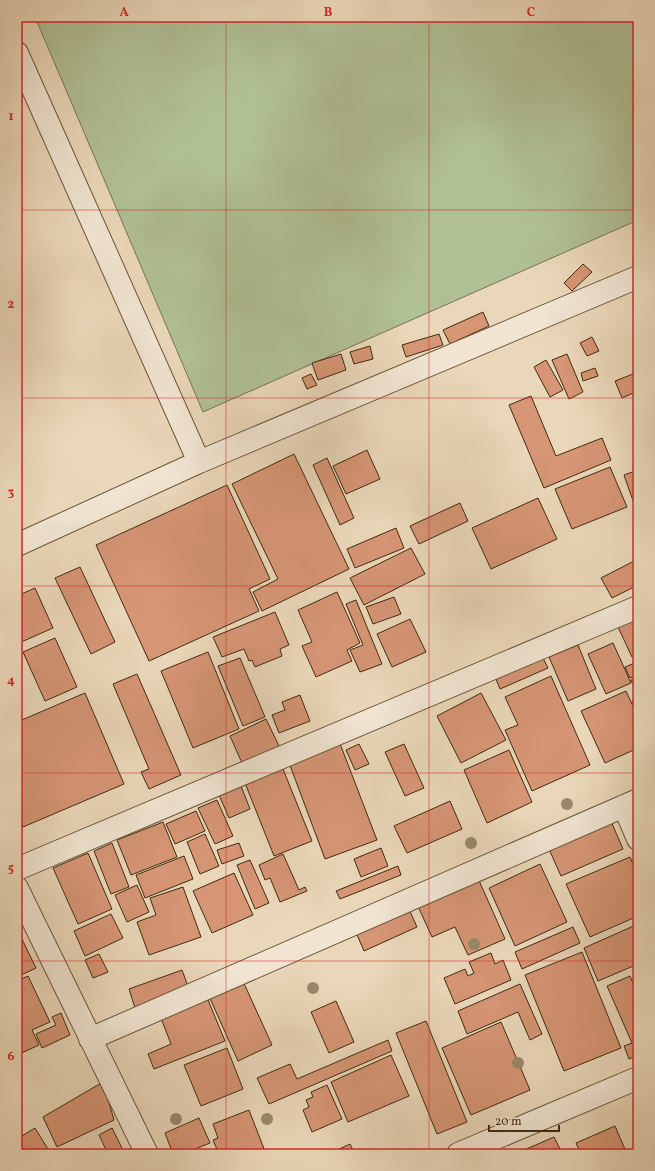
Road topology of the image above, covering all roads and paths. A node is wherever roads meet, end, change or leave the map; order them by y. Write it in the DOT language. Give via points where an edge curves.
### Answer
graph roads {
  1 [pos="17,53"];
  2 [pos="638,277"];
  3 [pos="199,462"];
  4 [pos="17,545"];
  5 [pos="638,607"];
  6 [pos="631,803"];
  7 [pos="638,838"];
  8 [pos="17,869"];
  9 [pos="17,888"];
  10 [pos="90,1039"];
  11 [pos="638,1078"];
  12 [pos="147,1154"];
  13 [pos="458,1154"];
  1 -- 3 [label="street"];
  2 -- 3 [label="street"];
  3 -- 4 [label="street"];
  5 -- 8 [label="street"];
  6 -- 7 [label="street"];
  6 -- 10 [label="street"];
  9 -- 10 [label="street"];
  10 -- 12 [label="street"];
  11 -- 13 [label="street"];
}
